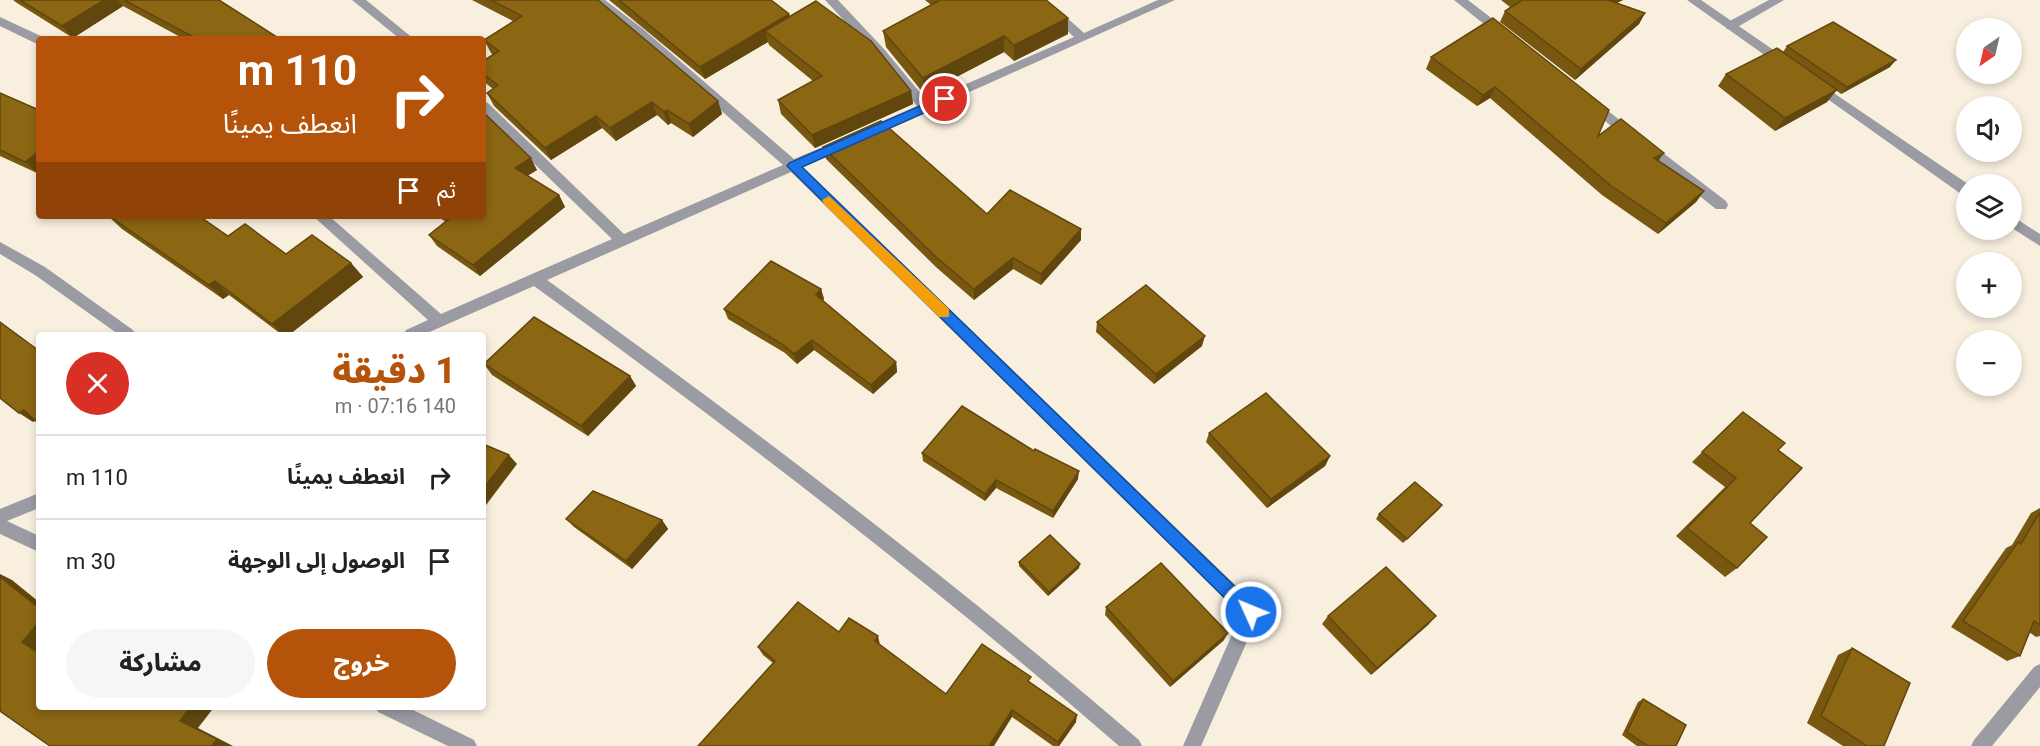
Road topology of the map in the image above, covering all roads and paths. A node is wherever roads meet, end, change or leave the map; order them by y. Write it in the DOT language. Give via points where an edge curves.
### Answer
graph roads {
  1 [pos="358,0"];
  2 [pos="597,0"];
  3 [pos="831,0"];
  4 [pos="1040,0"];
  5 [pos="1169,0"];
  6 [pos="1460,0"];
  7 [pos="1693,0"];
  8 [pos="1778,0"];
  9 [pos="0,21"];
  10 [pos="1730,26"];
  11 [pos="404,36"];
  12 [pos="1082,38"];
  13 [pos="36,39"];
  14 [pos="1516,44"];
  15 [pos="1581,95"];
  16 [pos="925,107"];
  17 [pos="486,109"];
  18 [pos="793,166"];
  19 [pos="1956,183"];
  20 [pos="1721,205"];
  21 [pos="323,219"];
  22 [pos="2022,228"];
  23 [pos="623,241"];
  24 [pos="2040,241"];
  25 [pos="0,246"];
  26 [pos="535,279"];
  27 [pos="440,322"];
  28 [pos="125,332"];
  29 [pos="416,332"];
  30 [pos="36,501"];
  31 [pos="0,517"];
  32 [pos="0,526"];
  33 [pos="36,543"];
  34 [pos="2040,673"];
  35 [pos="392,710"];
  36 [pos="468,746"];
  37 [pos="1133,746"];
  38 [pos="1192,746"];
  39 [pos="1980,746"];
  1 -- 11 [label="street"];
  2 -- 18 [label="street"];
  3 -- 16 [label="street"];
  4 -- 12 [label="street"];
  5 -- 12 [label="street"];
  6 -- 14 [label="street"];
  7 -- 10 [label="street"];
  8 -- 10 [label="street"];
  9 -- 13 [label="street"];
  10 -- 19 [label="street"];
  12 -- 16 [label="street"];
  15 -- 20 [label="street"];
  16 -- 18 [label="street"];
  17 -- 23 [label="street"];
  18 -- 23 [label="street"];
  18 -- 38 [label="street" via="1251,612"];
  21 -- 27 [label="street"];
  22 -- 24 [label="street"];
  23 -- 26 [label="street"];
  25 -- 28 [label="street"];
  26 -- 27 [label="street"];
  26 -- 37 [label="street" via="698,395 852,514 1044,668"];
  27 -- 29 [label="street"];
  30 -- 31 [label="street"];
  32 -- 33 [label="street"];
  34 -- 39 [label="street"];
  35 -- 36 [label="street"];
}
